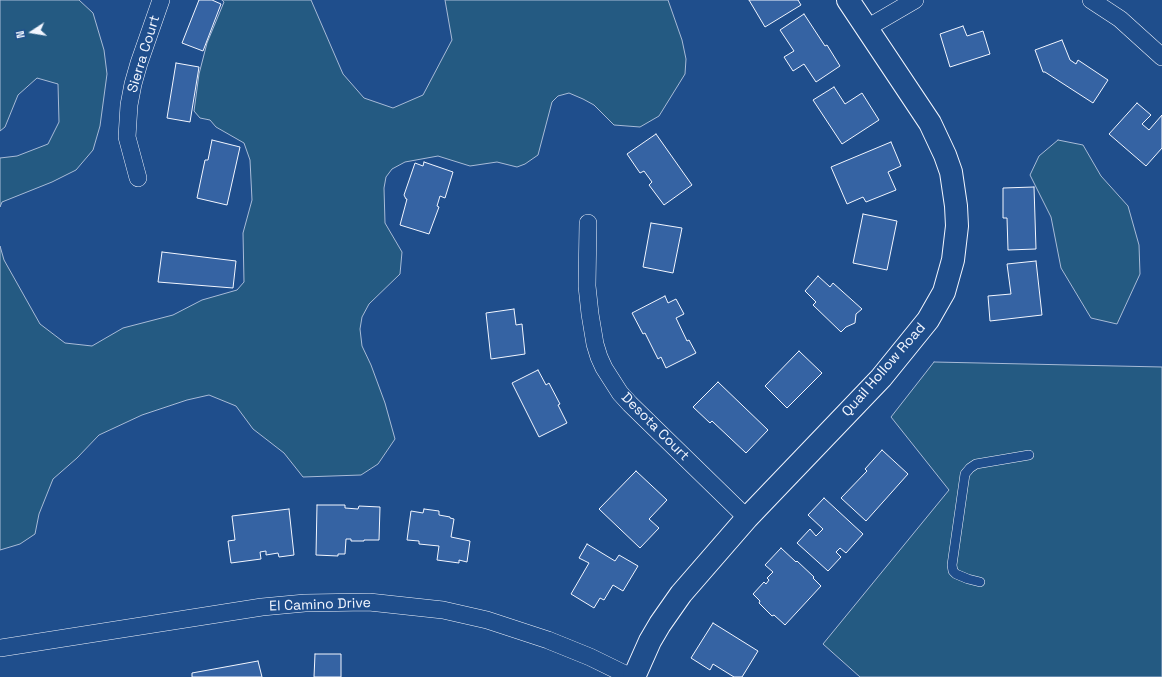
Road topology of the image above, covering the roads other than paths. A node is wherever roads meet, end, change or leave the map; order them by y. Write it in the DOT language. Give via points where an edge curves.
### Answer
graph roads {
  1 [pos="160,0"];
  2 [pos="848,0"];
  3 [pos="915,0"];
  4 [pos="1091,0"];
  5 [pos="867,28"];
  6 [pos="1162,57"];
  7 [pos="138,178"];
  8 [pos="588,223"];
  9 [pos="1029,455"];
  10 [pos="747,518"];
  11 [pos="980,582"];
  12 [pos="0,648"];
  13 [pos="631,677"];
  14 [pos="634,677"];
  1 -- 7 [label="street, Sierra Court" via="132,84 129,106 127,137"];
  2 -- 5 [label="street, Quail Hollow Road"];
  3 -- 5 [label="street"];
  4 -- 6 [label="street" via="1120,19"];
  5 -- 10 [label="street, Quail Hollow Road" via="930,122 945,155 951,172 956,206 957,226 953,260 944,292 917,336 881,378"];
  8 -- 10 [label="street, Desota Court" via="590,314 595,344 604,368 630,404"];
  9 -- 11 [label="lane" via="976,464 965,474 952,565 956,574"];
  10 -- 14 [label="street, Quail Hollow Road" via="681,594 650,641"];
  12 -- 13 [label="street, El Camino Drive" via="262,607 369,602 443,610 487,620 548,640"];
}
